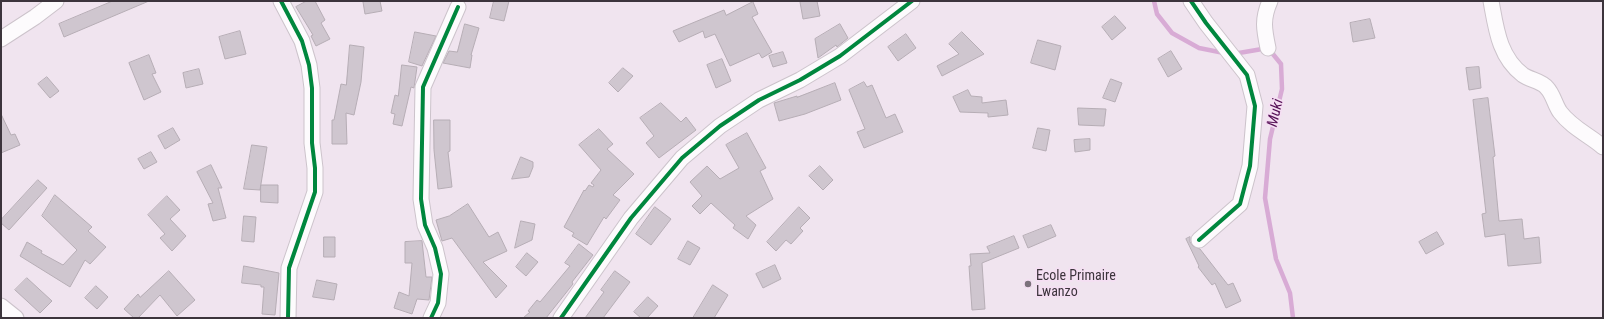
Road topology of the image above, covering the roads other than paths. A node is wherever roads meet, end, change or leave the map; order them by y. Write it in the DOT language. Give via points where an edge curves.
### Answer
graph roads {
  1 [pos="56,1"];
  2 [pos="281,1"];
  3 [pos="912,1"];
  4 [pos="1191,1"];
  5 [pos="1270,1"];
  6 [pos="1491,1"];
  7 [pos="458,7"];
  8 [pos="1,39"];
  9 [pos="1268,48"];
  10 [pos="1603,147"];
  11 [pos="1199,240"];
  12 [pos="1,306"];
  13 [pos="16,318"];
  14 [pos="288,318"];
  15 [pos="431,318"];
  16 [pos="560,318"];
  1 -- 8 [label="street"];
  2 -- 14 [label="street" via="302,41 309,65 315,168 315,192 289,268"];
  3 -- 16 [label="street" via="840,56 759,100 720,126 682,158 631,218"];
  4 -- 11 [label="street" via="1247,76 1255,106 1250,166 1240,204"];
  5 -- 9 [label="street" via="1264,16"];
  6 -- 10 [label="street" via="1500,45 1514,67 1549,89 1561,113 1579,131"];
  7 -- 15 [label="street" via="423,87 421,200 425,225 435,248 441,274 438,303"];
  12 -- 13 [label="street"];
}
